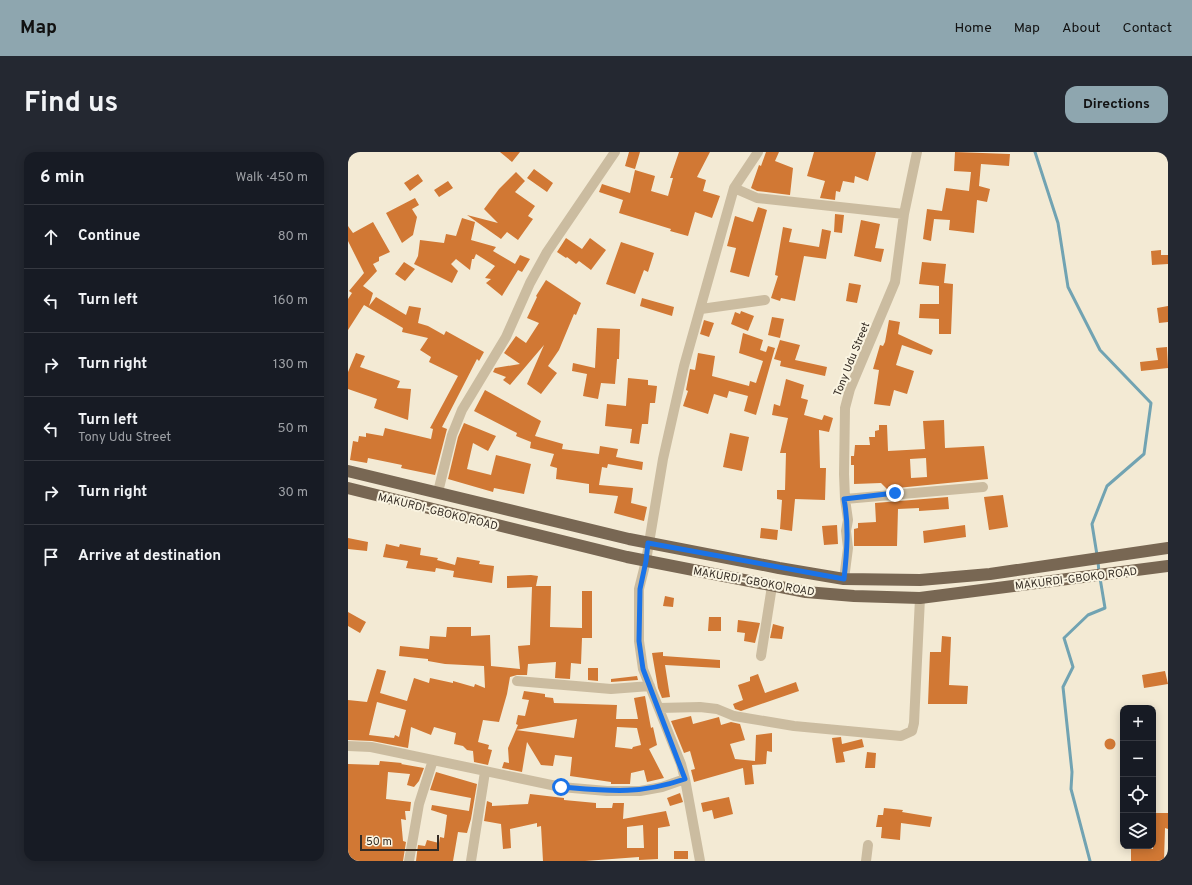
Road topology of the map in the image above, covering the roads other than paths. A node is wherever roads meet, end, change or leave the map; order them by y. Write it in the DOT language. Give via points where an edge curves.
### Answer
graph roads {
  1 [pos="615,152"];
  2 [pos="758,152"];
  3 [pos="917,152"];
  4 [pos="734,188"];
  5 [pos="904,214"];
  6 [pos="765,300"];
  7 [pos="701,309"];
  8 [pos="348,471"];
  9 [pos="983,487"];
  10 [pos="348,488"];
  11 [pos="438,492"];
  12 [pos="844,499"];
  13 [pos="648,543"];
  14 [pos="1168,548"];
  15 [pos="646,561"];
  16 [pos="1168,566"];
  17 [pos="844,579"];
  18 [pos="772,586"];
  19 [pos="920,598"];
  20 [pos="761,656"];
  21 [pos="516,681"];
  22 [pos="650,686"];
  23 [pos="659,708"];
  24 [pos="348,746"];
  25 [pos="434,760"];
  26 [pos="485,772"];
  27 [pos="685,779"];
  28 [pos="868,845"];
  29 [pos="409,861"];
  30 [pos="471,861"];
  31 [pos="700,861"];
  32 [pos="866,861"];
  1 -- 11 [label="street" via="546,252 506,337 462,410 452,435"];
  2 -- 4 [label="street"];
  3 -- 5 [label="street, Tony Udu Street"];
  4 -- 5 [label="street" via="758,198"];
  4 -- 7 [label="street"];
  5 -- 12 [label="street, Tony Udu Street" via="895,282 847,398"];
  6 -- 7 [label="street"];
  7 -- 13 [label="street" via="681,372"];
  8 -- 11 [label="main road"];
  9 -- 12 [label="street"];
  10 -- 15 [label="main road, MAKURDI-GBOKO ROAD"];
  11 -- 13 [label="main road"];
  12 -- 17 [label="street, Tony Udu Street" via="848,520"];
  13 -- 15 [label="street"];
  13 -- 17 [label="main road"];
  14 -- 17 [label="main road" via="990,574 928,579"];
  15 -- 18 [label="main road, MAKURDI-GBOKO ROAD"];
  15 -- 22 [label="street" via="640,589 639,641 643,669"];
  16 -- 19 [label="main road, MAKURDI-GBOKO ROAD"];
  18 -- 19 [label="main road, MAKURDI-GBOKO ROAD" via="854,596"];
  18 -- 20 [label="street"];
  19 -- 23 [label="street" via="914,723 912,730 901,736 794,726 734,716 712,709"];
  21 -- 22 [label="street" via="582,688"];
  22 -- 23 [label="street"];
  23 -- 27 [label="street"];
  24 -- 25 [label="street" via="371,747"];
  25 -- 26 [label="street"];
  25 -- 29 [label="street" via="419,804"];
  26 -- 27 [label="street" via="561,787 607,791 640,791"];
  26 -- 30 [label="street"];
  27 -- 31 [label="street"];
  28 -- 32 [label="street"];
}
